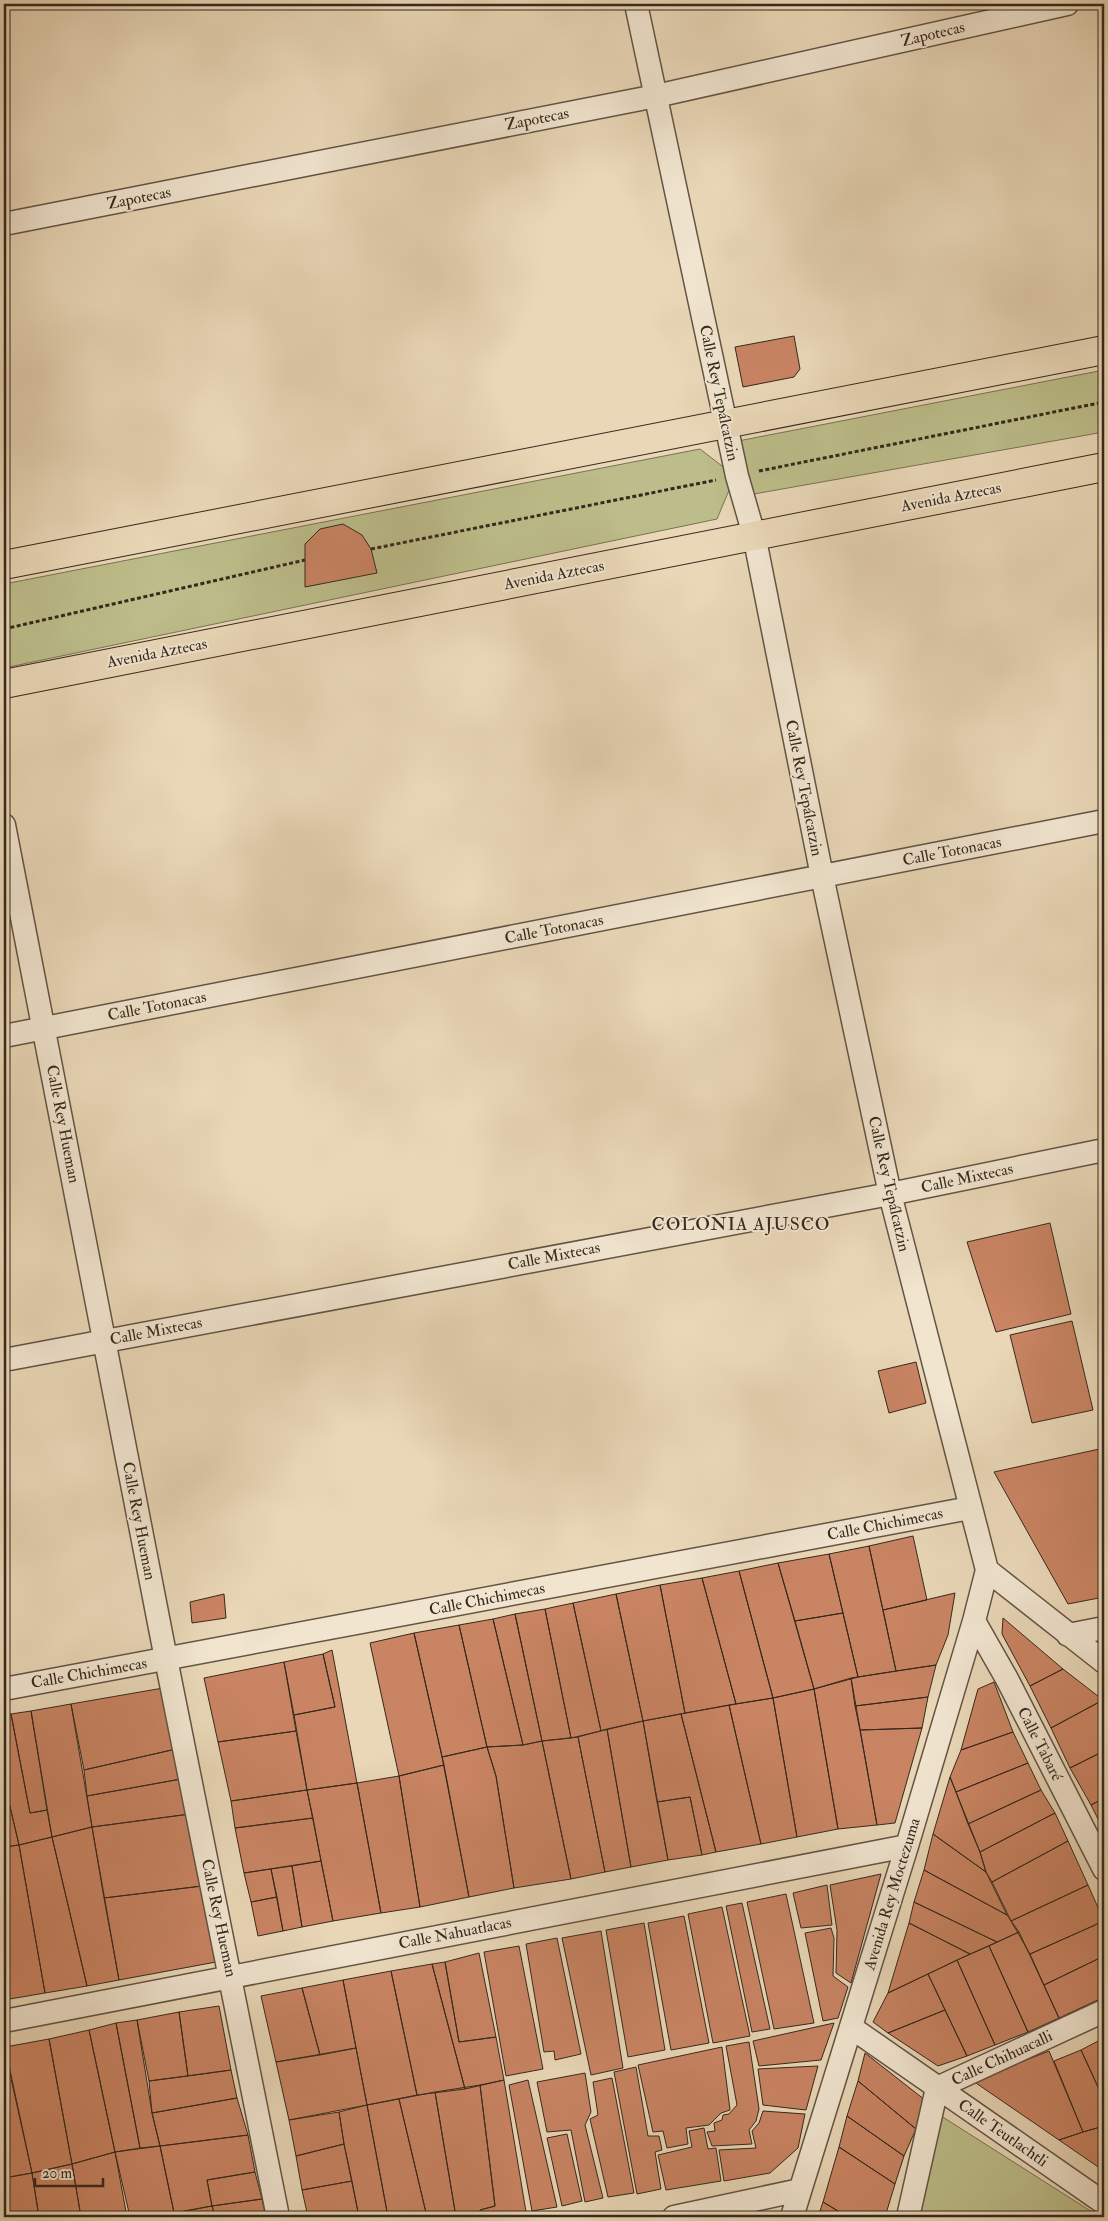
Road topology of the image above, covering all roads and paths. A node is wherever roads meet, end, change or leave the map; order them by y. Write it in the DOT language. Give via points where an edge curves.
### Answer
graph roads {
  1 [pos="636,4"];
  2 [pos="1068,4"];
  3 [pos="656,96"];
  4 [pos="4,224"];
  5 [pos="1104,350"];
  6 [pos="1104,402"];
  7 [pos="727,424"];
  8 [pos="1104,467"];
  9 [pos="737,476"];
  10 [pos="754,535"];
  11 [pos="371,549"];
  12 [pos="305,560"];
  13 [pos="4,565"];
  14 [pos="4,629"];
  15 [pos="4,684"];
  16 [pos="1104,821"];
  17 [pos="4,825"];
  18 [pos="822,876"];
  19 [pos="44,1028"];
  20 [pos="4,1036"];
  21 [pos="1104,1150"];
  22 [pos="890,1194"];
  23 [pos="105,1340"];
  24 [pos="4,1360"];
  25 [pos="970,1508"];
  26 [pos="987,1570"];
  27 [pos="974,1621"];
  28 [pos="1104,1628"];
  29 [pos="1068,1635"];
  30 [pos="166,1659"];
  31 [pos="1104,1662"];
  32 [pos="4,1689"];
  33 [pos="907,1846"];
  34 [pos="1104,1869"];
  35 [pos="231,1976"];
  36 [pos="1104,2011"];
  37 [pos="4,2021"];
  38 [pos="852,2028"];
  39 [pos="937,2088"];
  40 [pos="800,2190"];
  41 [pos="1104,2203"];
  42 [pos="278,2217"];
  43 [pos="674,2217"];
  44 [pos="792,2217"];
  45 [pos="908,2217"];
  1 -- 3 [label="street, Calle Rey Tepálcatzin"];
  2 -- 3 [label="street, Zapotecas"];
  3 -- 4 [label="street, Zapotecas"];
  3 -- 7 [label="street, Calle Rey Tepálcatzin"];
  5 -- 7 [label="main road"];
  6 -- 9 [label="path"];
  7 -- 9 [label="street, Calle Rey Tepálcatzin"];
  7 -- 13 [label="main road"];
  8 -- 10 [label="main road, Avenida Aztecas"];
  9 -- 10 [label="street, Calle Rey Tepálcatzin"];
  9 -- 11 [label="path"];
  10 -- 15 [label="main road, Avenida Aztecas"];
  10 -- 18 [label="street, Calle Rey Tepálcatzin"];
  12 -- 14 [label="path"];
  16 -- 18 [label="street, Calle Totonacas"];
  17 -- 19 [label="street, Calle Rey Hueman"];
  18 -- 19 [label="street, Calle Totonacas"];
  18 -- 22 [label="street, Calle Rey Tepálcatzin"];
  19 -- 20 [label="street, Calle Totonacas"];
  19 -- 23 [label="street, Calle Rey Hueman"];
  21 -- 22 [label="street, Calle Mixtecas"];
  22 -- 23 [label="street, Calle Mixtecas"];
  22 -- 25 [label="street, Calle Rey Tepálcatzin"];
  23 -- 24 [label="street, Calle Mixtecas"];
  23 -- 30 [label="street, Calle Rey Hueman"];
  25 -- 26 [label="street, Calle Rey Tepálcatzin"];
  25 -- 30 [label="street, Calle Chichimecas"];
  26 -- 27 [label="street, Avenida Rey Moctezuma"];
  26 -- 29 [label="street"];
  27 -- 33 [label="street, Avenida Rey Moctezuma"];
  27 -- 34 [label="street, Calle Tabaré"];
  28 -- 29 [label="street"];
  29 -- 31 [label="street"];
  30 -- 32 [label="street, Calle Chichimecas"];
  30 -- 35 [label="street, Calle Rey Hueman"];
  33 -- 35 [label="street, Calle Nahuatlacas"];
  33 -- 38 [label="street, Avenida Rey Moctezuma"];
  35 -- 37 [label="street, Calle Nahuatlacas"];
  35 -- 42 [label="street, Calle Rey Hueman"];
  36 -- 39 [label="street, Calle Chihuacalli"];
  38 -- 39 [label="street, Calle Teutlachtli"];
  38 -- 40 [label="street, Avenida Rey Moctezuma"];
  39 -- 41 [label="street, Calle Teutlachtli"];
  39 -- 45 [label="street, Calle Chihuacalli"];
  40 -- 43 [label="street"];
  40 -- 44 [label="street, Avenida Rey Moctezuma"];
}
